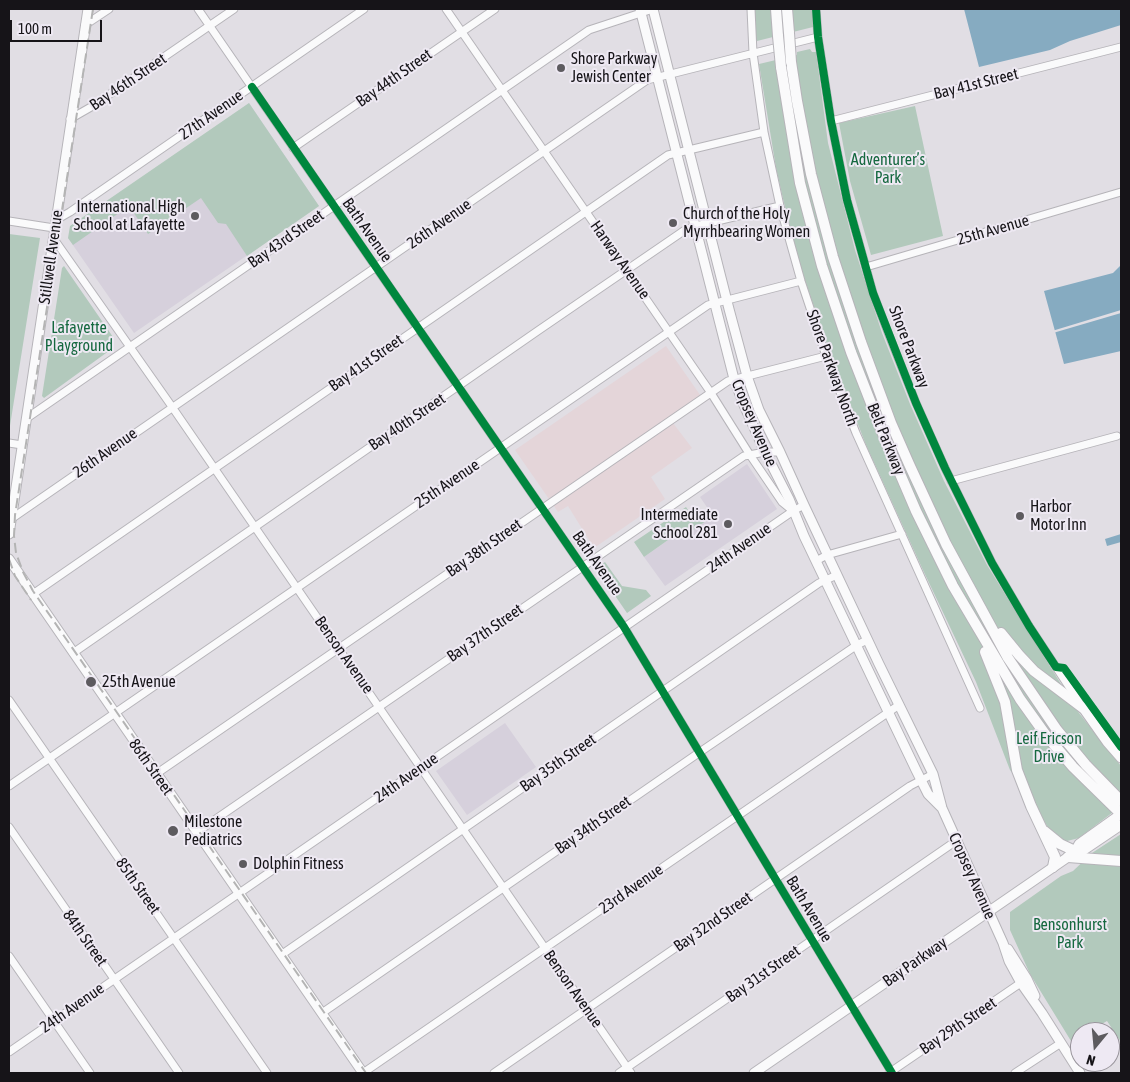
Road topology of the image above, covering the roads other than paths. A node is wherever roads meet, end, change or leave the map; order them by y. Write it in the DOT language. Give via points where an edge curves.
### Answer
graph roads {
  1 [pos="88,9"];
  2 [pos="109,9"];
  3 [pos="198,9"];
  4 [pos="234,9"];
  5 [pos="364,9"];
  6 [pos="446,9"];
  7 [pos="495,9"];
  8 [pos="653,9"];
  9 [pos="751,9"];
  10 [pos="776,9"];
  11 [pos="787,9"];
  12 [pos="816,9"];
  13 [pos="640,11"];
  14 [pos="85,25"];
  15 [pos="210,26"];
  16 [pos="462,31"];
  17 [pos="818,37"];
  18 [pos="1121,47"];
  19 [pos="753,53"];
  20 [pos="669,74"];
  21 [pos="657,77"];
  22 [pos="252,87"];
  23 [pos="502,90"];
  24 [pos="70,120"];
  25 [pos="831,121"];
  26 [pos="764,132"];
  27 [pos="294,148"];
  28 [pos="544,151"];
  29 [pos="688,151"];
  30 [pos="676,154"];
  31 [pos="1121,192"];
  32 [pos="334,206"];
  33 [pos="780,206"];
  34 [pos="586,212"];
  35 [pos="9,221"];
  36 [pos="55,224"];
  37 [pos="708,224"];
  38 [pos="696,226"];
  39 [pos="54,239"];
  40 [pos="376,267"];
  41 [pos="866,267"];
  42 [pos="627,270"];
  43 [pos="801,281"];
  44 [pos="727,300"];
  45 [pos="715,303"];
  46 [pos="418,328"];
  47 [pos="669,331"];
  48 [pos="130,346"];
  49 [pos="826,356"];
  50 [pos="747,376"];
  51 [pos="734,379"];
  52 [pos="458,386"];
  53 [pos="711,392"];
  54 [pos="172,407"];
  55 [pos="27,418"];
  56 [pos="1117,436"];
  57 [pos="9,443"];
  58 [pos="22,445"];
  59 [pos="500,447"];
  60 [pos="765,452"];
  61 [pos="780,452"];
  62 [pos="750,455"];
  63 [pos="214,468"];
  64 [pos="951,481"];
  65 [pos="804,506"];
  66 [pos="542,508"];
  67 [pos="793,511"];
  68 [pos="11,519"];
  69 [pos="255,526"];
  70 [pos="9,534"];
  71 [pos="902,534"];
  72 [pos="827,555"];
  73 [pos="9,558"];
  74 [pos="816,561"];
  75 [pos="582,566"];
  76 [pos="837,575"];
  77 [pos="825,580"];
  78 [pos="969,584"];
  79 [pos="953,586"];
  80 [pos="297,587"];
  81 [pos="33,594"];
  82 [pos="624,627"];
  83 [pos="868,640"];
  84 [pos="857,645"];
  85 [pos="339,648"];
  86 [pos="73,653"];
  87 [pos="663,690"];
  88 [pos="9,700"];
  89 [pos="899,705"];
  90 [pos="379,707"];
  91 [pos="980,708"];
  92 [pos="1083,708"];
  93 [pos="889,712"];
  94 [pos="114,713"];
  95 [pos="700,752"];
  96 [pos="50,758"];
  97 [pos="1121,758"];
  98 [pos="421,768"];
  99 [pos="156,774"];
  100 [pos="933,774"];
  101 [pos="921,780"];
  102 [pos="9,786"];
  103 [pos="942,808"];
  104 [pos="1120,809"];
  105 [pos="738,815"];
  106 [pos="1121,826"];
  107 [pos="9,827"];
  108 [pos="463,828"];
  109 [pos="1041,828"];
  110 [pos="197,832"];
  111 [pos="956,841"];
  112 [pos="1071,854"];
  113 [pos="1121,861"];
  114 [pos="1053,867"];
  115 [pos="775,879"];
  116 [pos="503,887"];
  117 [pos="238,894"];
  118 [pos="988,911"];
  119 [pos="174,938"];
  120 [pos="812,940"];
  121 [pos="545,948"];
  122 [pos="281,955"];
  123 [pos="9,956"];
  124 [pos="114,979"];
  125 [pos="1024,981"];
  126 [pos="852,1006"];
  127 [pos="587,1009"];
  128 [pos="322,1013"];
  129 [pos="54,1021"];
  130 [pos="1061,1042"];
  131 [pos="9,1052"];
  132 [pos="629,1070"];
  133 [pos="90,1073"];
  134 [pos="178,1073"];
  135 [pos="267,1073"];
  136 [pos="363,1073"];
  137 [pos="494,1073"];
  138 [pos="619,1073"];
  139 [pos="754,1073"];
  140 [pos="891,1073"];
  141 [pos="1016,1073"];
  142 [pos="1080,1073"];
  1 -- 14 [label="main road, Stillwell Avenue"];
  2 -- 14 [label="street"];
  3 -- 15 [label="street, Bath Avenue"];
  4 -- 15 [label="street, Bay 46th Street"];
  5 -- 22 [label="street, 27th Avenue"];
  6 -- 16 [label="street, Harway Avenue"];
  7 -- 16 [label="street, Bay 44th Street"];
  8 -- 13 [label="street, Bay 43rd Street"];
  8 -- 20 [label="main road, Cropsey Avenue"];
  9 -- 19 [label="street, Shore Parkway North"];
  10 -- 79 [label="highway, Belt Parkway, bridge" via="780,67 800,183 813,234 851,352 899,473"];
  11 -- 78 [label="highway, Belt Parkway, bridge" via="797,101 811,174 846,298 905,456 946,544"];
  12 -- 17 [label="street, Shore Parkway"];
  13 -- 21 [label="main road, Cropsey Avenue"];
  13 -- 23 [label="street, Bay 43rd Street" via="589,30"];
  14 -- 24 [label="main road, Stillwell Avenue"];
  15 -- 22 [label="street, Bath Avenue"];
  15 -- 24 [label="street, Bay 46th Street"];
  16 -- 23 [label="street, Harway Avenue"];
  16 -- 27 [label="street, Bay 44th Street"];
  17 -- 19 [label="street, 26th Avenue"];
  17 -- 25 [label="street, Shore Parkway"];
  18 -- 25 [label="street, Bay 41st Street"];
  19 -- 20 [label="street, 26th Avenue"];
  19 -- 26 [label="street, Shore Parkway North"];
  20 -- 21 [label="street, 26th Avenue"];
  20 -- 29 [label="main road, Cropsey Avenue"];
  21 -- 28 [label="street, 26th Avenue" via="647,80"];
  21 -- 30 [label="main road, Cropsey Avenue"];
  22 -- 27 [label="street, Bath Avenue"];
  22 -- 36 [label="street, 27th Avenue"];
  23 -- 28 [label="street, Harway Avenue"];
  23 -- 32 [label="street, Bay 43rd Street"];
  24 -- 36 [label="main road, Stillwell Avenue"];
  25 -- 41 [label="street, Shore Parkway" via="847,200"];
  26 -- 29 [label="street, Bay 41st Street"];
  26 -- 33 [label="street, Shore Parkway North"];
  27 -- 32 [label="street, Bath Avenue"];
  28 -- 34 [label="street, Harway Avenue"];
  28 -- 40 [label="street, 26th Avenue"];
  29 -- 30 [label="street, Bay 41st Street"];
  29 -- 37 [label="main road, Cropsey Avenue"];
  30 -- 34 [label="street, Bay 41st Street" via="668,155"];
  30 -- 38 [label="main road, Cropsey Avenue"];
  31 -- 41 [label="street, 25th Avenue"];
  32 -- 40 [label="street, Bath Avenue"];
  32 -- 48 [label="street, Bay 43rd Street"];
  33 -- 37 [label="street, Bay 40th Street"];
  33 -- 43 [label="street, Shore Parkway North"];
  34 -- 42 [label="street, Harway Avenue"];
  34 -- 46 [label="street, Bay 41st Street"];
  35 -- 36 [label="street"];
  36 -- 39 [label="main road, Stillwell Avenue"];
  37 -- 38 [label="street, Bay 40th Street"];
  37 -- 44 [label="main road, Cropsey Avenue"];
  38 -- 42 [label="street, Bay 40th Street"];
  38 -- 45 [label="main road, Cropsey Avenue"];
  39 -- 48 [label="street, Benson Avenue"];
  39 -- 55 [label="main road, Stillwell Avenue"];
  40 -- 46 [label="street, Bath Avenue"];
  40 -- 54 [label="street, 26th Avenue"];
  41 -- 64 [label="street, Shore Parkway" via="889,336"];
  42 -- 47 [label="street, Harway Avenue"];
  42 -- 52 [label="street, Bay 40th Street"];
  43 -- 44 [label="street, 25th Avenue"];
  43 -- 49 [label="street, Shore Parkway North"];
  44 -- 45 [label="street, 25th Avenue"];
  44 -- 50 [label="main road, Cropsey Avenue"];
  45 -- 47 [label="street, 25th Avenue" via="708,304"];
  45 -- 51 [label="main road, Cropsey Avenue"];
  46 -- 52 [label="street, Bath Avenue"];
  46 -- 63 [label="street, Bay 41st Street"];
  47 -- 53 [label="street, Harway Avenue"];
  47 -- 59 [label="street, 25th Avenue"];
  48 -- 54 [label="street, Benson Avenue"];
  48 -- 55 [label="street, Bay 43rd Street"];
  49 -- 50 [label="street, Bay 38th Street"];
  49 -- 71 [label="street, Shore Parkway North" via="856,433"];
  50 -- 51 [label="street, Bay 38th Street"];
  50 -- 61 [label="main road, Cropsey Avenue" via="759,410"];
  51 -- 53 [label="street, Bay 38th Street"];
  51 -- 60 [label="main road, Cropsey Avenue"];
  52 -- 59 [label="street, Bath Avenue"];
  52 -- 69 [label="street, Bay 40th Street"];
  53 -- 62 [label="street, Harway Avenue"];
  53 -- 66 [label="street, Bay 38th Street"];
  54 -- 63 [label="street, Benson Avenue"];
  54 -- 68 [label="street, 26th Avenue"];
  55 -- 58 [label="main road, Stillwell Avenue"];
  56 -- 64 [label="street"];
  57 -- 58 [label="street"];
  58 -- 68 [label="main road, Stillwell Avenue"];
  59 -- 66 [label="street, Bath Avenue"];
  59 -- 80 [label="street, 25th Avenue"];
  60 -- 61 [label="street, Bay 37th Street"];
  60 -- 62 [label="street, Bay 37th Street"];
  60 -- 67 [label="main road, Cropsey Avenue"];
  61 -- 65 [label="main road, Cropsey Avenue"];
  62 -- 67 [label="street, Harway Avenue" via="782,502"];
  62 -- 75 [label="street, Bay 37th Street"];
  63 -- 69 [label="street, Benson Avenue"];
  63 -- 81 [label="street, Bay 41st Street"];
  64 -- 92 [label="street, Shore Parkway" via="992,563"];
  65 -- 67 [label="street, 24th Avenue"];
  65 -- 72 [label="main road, Cropsey Avenue"];
  66 -- 75 [label="street, Bath Avenue"];
  66 -- 85 [label="street, Bay 38th Street"];
  67 -- 74 [label="main road, Cropsey Avenue"];
  67 -- 82 [label="street, 24th Avenue"];
  68 -- 70 [label="main road, Stillwell Avenue"];
  69 -- 80 [label="street, Benson Avenue"];
  69 -- 86 [label="street, Bay 40th Street"];
  71 -- 72 [label="street"];
  71 -- 91 [label="street, Shore Parkway North"];
  72 -- 74 [label="street"];
  72 -- 76 [label="main road, Cropsey Avenue"];
  73 -- 81 [label="main road, 86th Street"];
  74 -- 77 [label="main road, Cropsey Avenue"];
  75 -- 82 [label="street, Bath Avenue"];
  75 -- 90 [label="street, Bay 37th Street"];
  76 -- 77 [label="street, Bay 35th Street"];
  76 -- 83 [label="main road, Cropsey Avenue"];
  77 -- 84 [label="main road, Cropsey Avenue"];
  77 -- 87 [label="street, Bay 35th Street"];
  78 -- 92 [label="highway" via="1018,655"];
  78 -- 104 [label="highway, Belt Parkway" via="991,628 1032,695"];
  79 -- 104 [label="highway, Belt Parkway" via="1020,699 1045,734 1073,767"];
  79 -- 109 [label="highway" via="998,681 1017,770"];
  80 -- 85 [label="street, Benson Avenue"];
  80 -- 94 [label="street, 25th Avenue"];
  81 -- 86 [label="main road, 86th Street"];
  82 -- 87 [label="street, Bath Avenue"];
  82 -- 98 [label="street, 24th Avenue"];
  83 -- 84 [label="street, Bay 34th Street"];
  83 -- 89 [label="main road, Cropsey Avenue"];
  84 -- 93 [label="main road, Cropsey Avenue"];
  84 -- 95 [label="street, Bay 34th Street"];
  85 -- 90 [label="street, Benson Avenue"];
  85 -- 99 [label="street, Bay 38th Street"];
  86 -- 94 [label="main road, 86th Street"];
  87 -- 95 [label="street, Bath Avenue"];
  87 -- 108 [label="street, Bay 35th Street"];
  88 -- 96 [label="street, 85th Street"];
  89 -- 93 [label="street, 23rd Avenue"];
  89 -- 100 [label="main road, Cropsey Avenue"];
  90 -- 98 [label="street, Benson Avenue"];
  90 -- 110 [label="street, Bay 37th Street"];
  92 -- 97 [label="main road, Shore Parkway"];
  93 -- 101 [label="main road, Cropsey Avenue"];
  93 -- 105 [label="street, 23rd Avenue"];
  94 -- 96 [label="street, 25th Avenue"];
  94 -- 99 [label="main road, 86th Street"];
  95 -- 105 [label="street, Bath Avenue"];
  95 -- 116 [label="street, Bay 34th Street"];
  96 -- 102 [label="street, 25th Avenue"];
  96 -- 119 [label="street, 85th Street"];
  98 -- 108 [label="street, Benson Avenue"];
  98 -- 117 [label="street, 24th Avenue"];
  99 -- 110 [label="main road, 86th Street"];
  100 -- 101 [label="street, Bay 32nd Street"];
  100 -- 103 [label="main road, Cropsey Avenue"];
  101 -- 103 [label="main road, Cropsey Avenue" via="928,794"];
  101 -- 115 [label="street, Bay 32nd Street"];
  103 -- 111 [label="main road, Cropsey Avenue"];
  104 -- 112 [label="main road, Bay Parkway"];
  105 -- 115 [label="street, Bath Avenue"];
  105 -- 121 [label="street, 23rd Avenue"];
  106 -- 112 [label="main road, Bay Parkway" via="1084,850"];
  107 -- 124 [label="street, 84th Street"];
  108 -- 116 [label="street, Benson Avenue"];
  108 -- 122 [label="street, Bay 35th Street"];
  109 -- 112 [label="highway"];
  109 -- 114 [label="highway" via="1056,857"];
  110 -- 117 [label="main road, 86th Street"];
  111 -- 118 [label="main road, Cropsey Avenue"];
  111 -- 120 [label="street, Bay 31st Street"];
  112 -- 113 [label="highway"];
  112 -- 114 [label="main road, Bay Parkway"];
  114 -- 118 [label="main road, Bay Parkway"];
  115 -- 120 [label="street, Bath Avenue"];
  115 -- 127 [label="street, Bay 32nd Street"];
  116 -- 121 [label="street, Benson Avenue"];
  116 -- 128 [label="street, Bay 34th Street"];
  117 -- 119 [label="street, 24th Avenue"];
  117 -- 122 [label="main road, 86th Street"];
  118 -- 125 [label="main road, Cropsey Avenue" via="1009,960"];
  118 -- 126 [label="main road, Bay Parkway"];
  119 -- 124 [label="street, 24th Avenue"];
  119 -- 135 [label="street, 85th Street"];
  120 -- 126 [label="street, Bath Avenue"];
  120 -- 132 [label="street, Bay 31st Street"];
  121 -- 127 [label="street, Benson Avenue"];
  121 -- 136 [label="street, 23rd Avenue"];
  122 -- 128 [label="main road, 86th Street"];
  123 -- 129 [label="street"];
  124 -- 129 [label="street, 24th Avenue"];
  124 -- 134 [label="street, 84th Street"];
  125 -- 130 [label="main road, Cropsey Avenue"];
  125 -- 140 [label="street, Bay 29th Street"];
  126 -- 139 [label="main road, Bay Parkway"];
  126 -- 140 [label="street, Bath Avenue"];
  127 -- 132 [label="street, Benson Avenue"];
  127 -- 137 [label="street, Bay 32nd Street"];
  128 -- 136 [label="main road, 86th Street"];
  129 -- 131 [label="street, 24th Avenue"];
  129 -- 133 [label="street"];
  130 -- 141 [label="street"];
  130 -- 142 [label="main road, Cropsey Avenue"];
  132 -- 138 [label="street, Bay 31st Street"];
}
